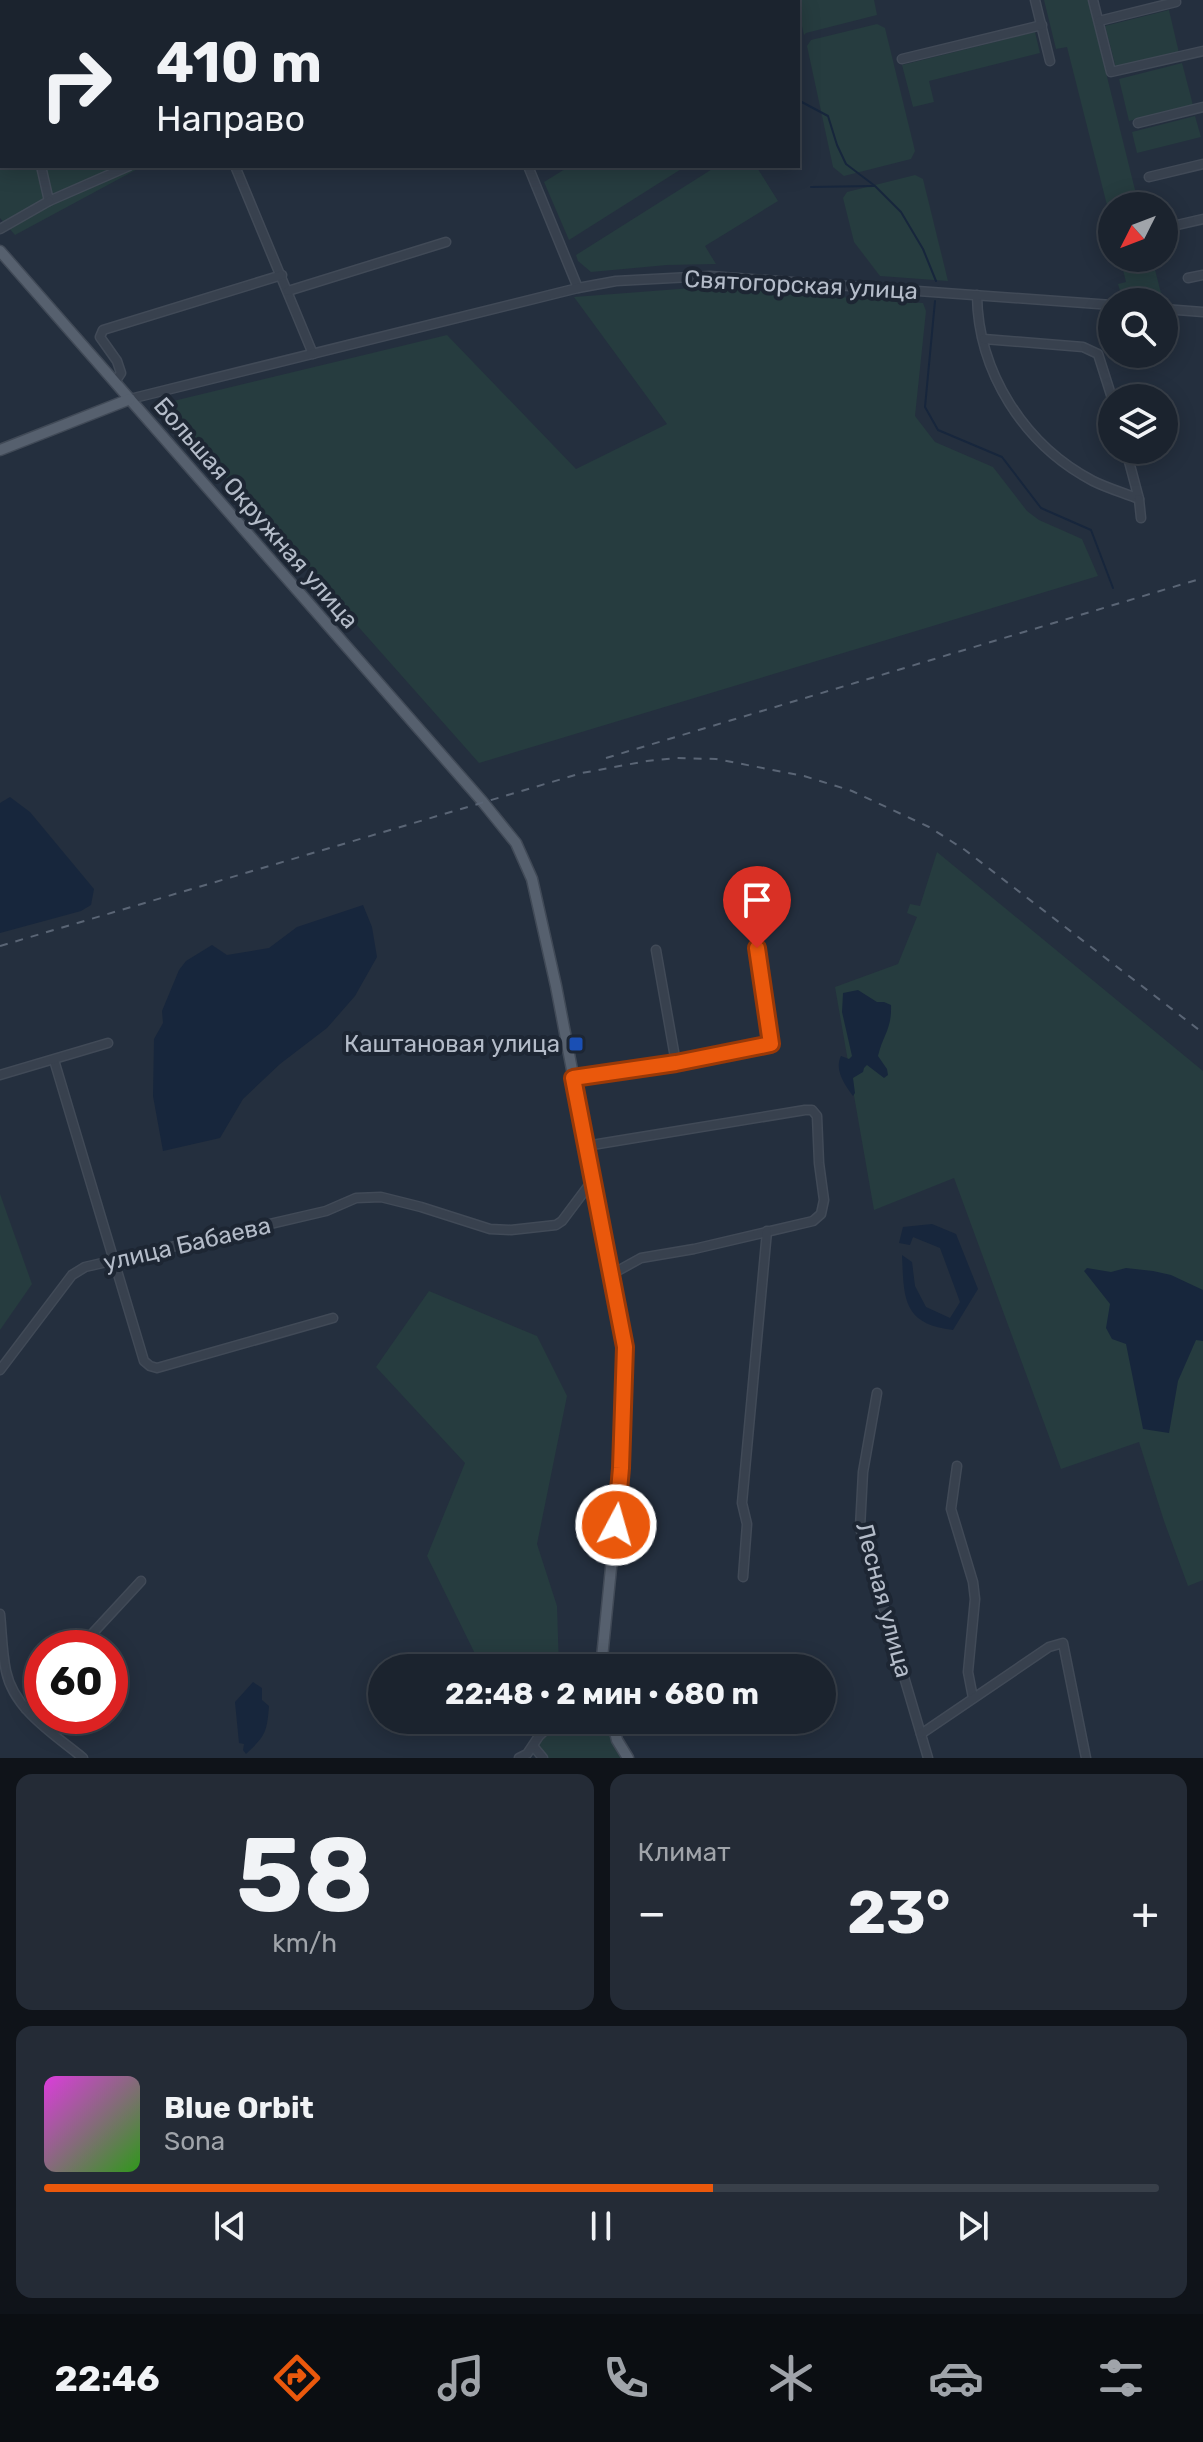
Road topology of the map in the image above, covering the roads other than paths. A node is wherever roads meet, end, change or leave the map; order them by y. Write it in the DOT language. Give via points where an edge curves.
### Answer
graph roads {
  1 [pos="1035,0"];
  2 [pos="1093,0"];
  3 [pos="1176,2"];
  4 [pos="1099,21"];
  5 [pos="1042,25"];
  6 [pos="1203,51"];
  7 [pos="902,59"];
  8 [pos="1050,61"];
  9 [pos="1203,107"];
  10 [pos="1138,123"];
  11 [pos="1203,164"];
  12 [pos="41,168"];
  13 [pos="124,168"];
  14 [pos="236,168"];
  15 [pos="529,168"];
  16 [pos="1149,177"];
  17 [pos="49,201"];
  18 [pos="1203,219"];
  19 [pos="1178,225"];
  20 [pos="0,229"];
  21 [pos="446,242"];
  22 [pos="0,251"];
  23 [pos="282,275"];
  24 [pos="1203,275"];
  25 [pos="1188,278"];
  26 [pos="578,288"];
  27 [pos="288,291"];
  28 [pos="977,295"];
  29 [pos="1098,304"];
  30 [pos="1178,310"];
  31 [pos="1203,312"];
  32 [pos="984,339"];
  33 [pos="313,354"];
  34 [pos="115,382"];
  35 [pos="1108,384"];
  36 [pos="130,399"];
  37 [pos="0,450"];
  38 [pos="1130,464"];
  39 [pos="1139,499"];
  40 [pos="1141,518"];
  41 [pos="757,948"];
  42 [pos="656,950"];
  43 [pos="108,1043"];
  44 [pos="54,1060"];
  45 [pos="676,1063"];
  46 [pos="0,1075"];
  47 [pos="573,1078"];
  48 [pos="586,1146"];
  49 [pos="592,1181"];
  50 [pos="767,1231"];
  51 [pos="115,1261"];
  52 [pos="612,1274"];
  53 [pos="333,1318"];
  54 [pos="0,1370"];
  55 [pos="877,1393"];
  56 [pos="957,1466"];
  57 [pos="743,1577"];
  58 [pos="141,1581"];
  59 [pos="0,1614"];
  60 [pos="96,1630"];
  61 [pos="602,1654"];
  62 [pos="973,1698"];
  63 [pos="24,1706"];
  64 [pos="55,1734"];
  65 [pos="541,1734"];
  66 [pos="616,1734"];
  67 [pos="921,1734"];
  68 [pos="533,1746"];
  69 [pos="83,1758"];
  70 [pos="519,1758"];
  71 [pos="543,1758"];
  72 [pos="628,1758"];
  73 [pos="928,1758"];
  74 [pos="1086,1758"];
  1 -- 5 [label="street"];
  2 -- 4 [label="street"];
  3 -- 4 [label="street"];
  4 -- 6 [label="street" via="1111,72"];
  5 -- 7 [label="street"];
  5 -- 8 [label="street"];
  9 -- 10 [label="street"];
  11 -- 16 [label="street"];
  12 -- 17 [label="street"];
  13 -- 17 [label="street"];
  14 -- 23 [label="street"];
  15 -- 26 [label="street"];
  17 -- 20 [label="street"];
  18 -- 19 [label="street"];
  21 -- 27 [label="street"];
  22 -- 34 [label="main road, Большая Окружная улица"];
  23 -- 27 [label="street"];
  23 -- 34 [label="street" via="103,330 100,337 121,373"];
  24 -- 25 [label="street"];
  26 -- 28 [label="street, Святогорская улица" via="710,276"];
  26 -- 33 [label="street, Святогорская улица"];
  27 -- 33 [label="street"];
  28 -- 29 [label="street, Святогорская улица"];
  28 -- 32 [label="street"];
  30 -- 31 [label="street"];
  32 -- 35 [label="street" via="1083,347 1098,354"];
  32 -- 39 [label="street" via="993,374 1013,412 1059,459 1093,481"];
  33 -- 36 [label="street, Святогорская улица"];
  34 -- 36 [label="main road, Большая Окружная улица"];
  36 -- 37 [label="main road"];
  36 -- 47 [label="main road, Большая Окружная улица" via="516,843 532,879"];
  38 -- 39 [label="street"];
  39 -- 40 [label="street"];
  41 -- 45 [label="street" via="771,1044"];
  42 -- 45 [label="street"];
  43 -- 44 [label="street"];
  44 -- 46 [label="street"];
  44 -- 51 [label="street"];
  45 -- 47 [label="street"];
  47 -- 48 [label="main road, Большая Окружная улица"];
  48 -- 49 [label="main road, Большая Окружная улица"];
  48 -- 50 [label="street" via="812,1110 817,1116 821,1214 813,1221"];
  49 -- 51 [label="street, улица Бабаева" via="556,1225 490,1229 381,1197 356,1198 326,1211"];
  49 -- 52 [label="main road, Большая Окружная улица"];
  50 -- 52 [label="street" via="641,1258"];
  50 -- 57 [label="street" via="742,1503 747,1524"];
  51 -- 53 [label="street" via="144,1361 157,1368"];
  51 -- 54 [label="street, улица Бабаева" via="72,1275"];
  52 -- 61 [label="main road, Большая Окружная улица" via="625,1362 621,1468"];
  55 -- 67 [label="street, Лесная улица" via="863,1472 860,1528"];
  56 -- 62 [label="street" via="951,1509 975,1599 968,1672"];
  58 -- 60 [label="street"];
  59 -- 63 [label="street" via="6,1671"];
  62 -- 67 [label="street"];
  62 -- 74 [label="street" via="1063,1643"];
  64 -- 69 [label="street"];
  65 -- 68 [label="street"];
  66 -- 72 [label="main road"];
  67 -- 73 [label="street, Лесная улица"];
  68 -- 70 [label="street"];
  68 -- 71 [label="street"];
}
